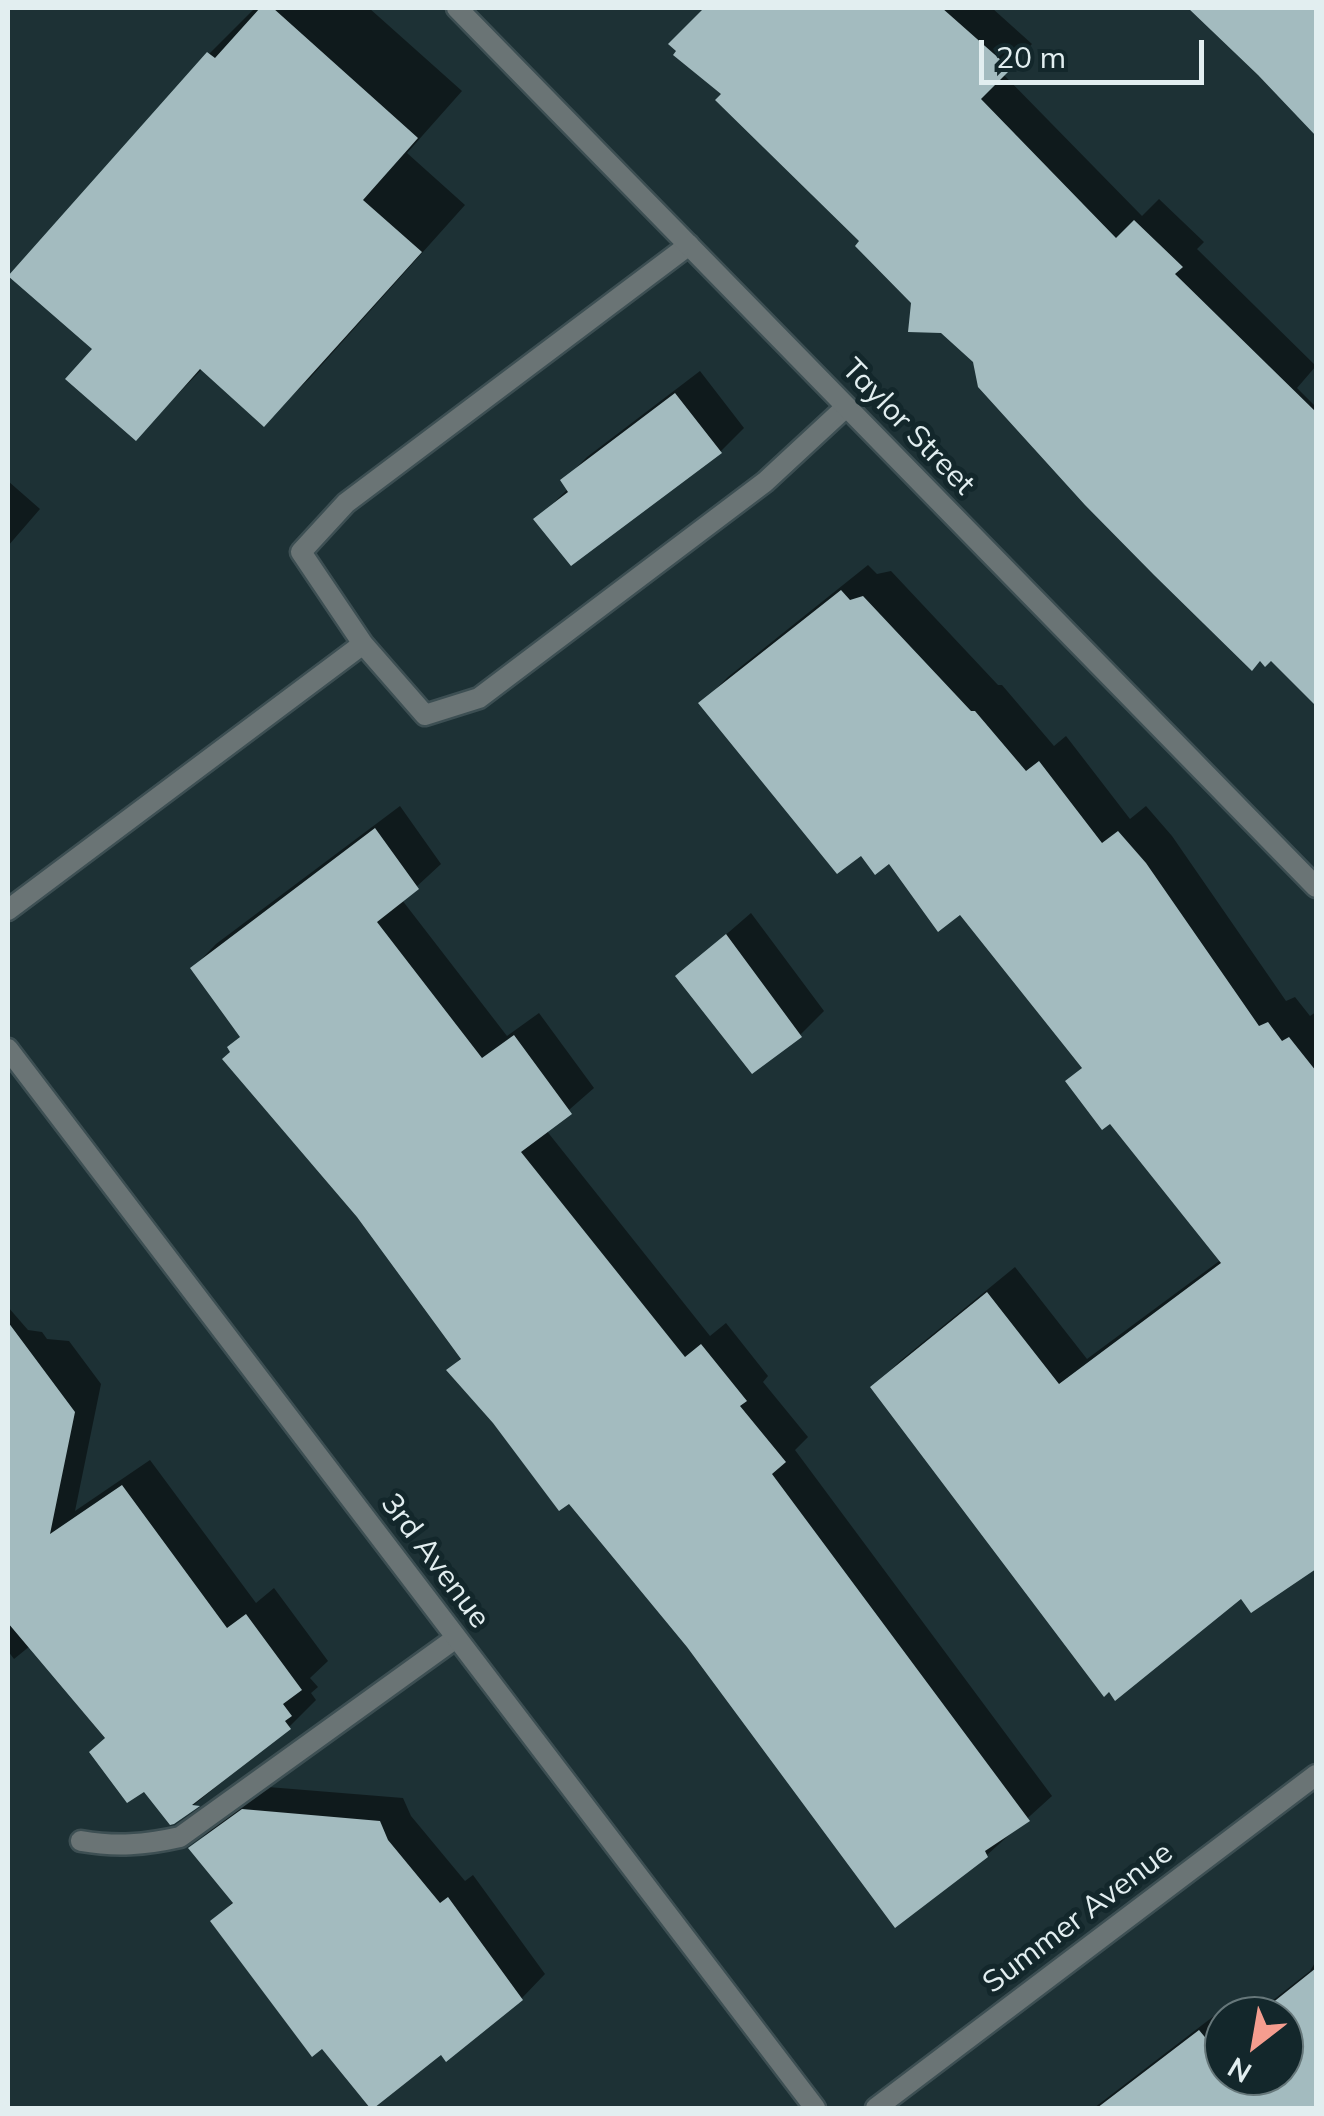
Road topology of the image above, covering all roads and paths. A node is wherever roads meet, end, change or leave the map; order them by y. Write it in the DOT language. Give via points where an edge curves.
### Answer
graph roads {
  1 [pos="457,8"];
  2 [pos="689,245"];
  3 [pos="846,407"];
  4 [pos="363,644"];
  5 [pos="1316,887"];
  6 [pos="8,910"];
  7 [pos="8,1050"];
  8 [pos="456,1638"];
  9 [pos="1316,1775"];
  10 [pos="80,1842"];
  11 [pos="815,2108"];
  12 [pos="876,2108"];
  1 -- 2 [label="street, Taylor Street"];
  2 -- 3 [label="street, Taylor Street"];
  2 -- 4 [label="street" via="346,503 301,552"];
  3 -- 4 [label="street" via="765,482 479,698 425,716"];
  3 -- 5 [label="street, Taylor Street"];
  4 -- 6 [label="street"];
  7 -- 8 [label="street, 3rd Avenue"];
  8 -- 10 [label="street" via="180,1838 114,1847"];
  8 -- 11 [label="street, 3rd Avenue"];
  9 -- 12 [label="street, Summer Avenue"];
}
